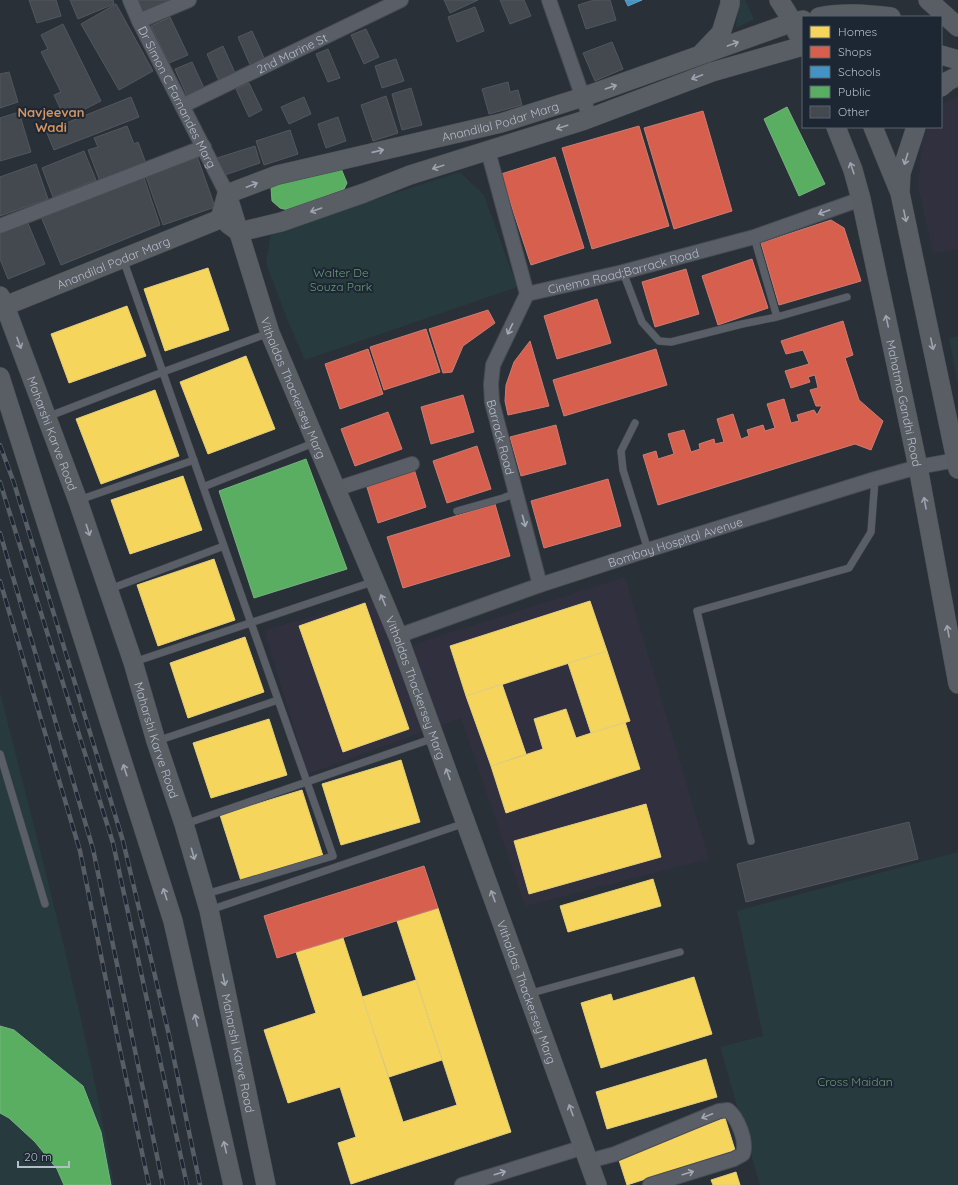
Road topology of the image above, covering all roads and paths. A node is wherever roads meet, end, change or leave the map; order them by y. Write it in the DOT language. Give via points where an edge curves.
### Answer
graph roads {
  1 [pos="130,0"];
  2 [pos="189,0"];
  3 [pos="401,0"];
  4 [pos="549,0"];
  5 [pos="730,0"];
  6 [pos="779,0"];
  7 [pos="928,0"];
  8 [pos="866,7"];
  9 [pos="832,12"];
  10 [pos="888,16"];
  11 [pos="139,21"];
  12 [pos="798,21"];
  13 [pos="958,27"];
  14 [pos="942,28"];
  15 [pos="958,32"];
  16 [pos="802,42"];
  17 [pos="802,47"];
  18 [pos="942,55"];
  19 [pos="700,56"];
  20 [pos="958,60"];
  21 [pos="958,76"];
  22 [pos="942,85"];
  23 [pos="583,97"];
  24 [pos="182,106"];
  25 [pos="590,118"];
  26 [pos="836,128"];
  27 [pos="873,128"];
  28 [pos="916,128"];
  29 [pos="204,147"];
  30 [pos="488,151"];
  31 [pos="900,193"];
  32 [pos="227,194"];
  33 [pos="861,198"];
  34 [pos="220,219"];
  35 [pos="0,226"];
  36 [pos="239,232"];
  37 [pos="754,236"];
  38 [pos="123,258"];
  39 [pos="623,272"];
  40 [pos="527,294"];
  41 [pos="847,297"];
  42 [pos="2,303"];
  43 [pos="777,317"];
  44 [pos="270,333"];
  45 [pos="163,372"];
  46 [pos="0,377"];
  47 [pos="46,417"];
  48 [pos="635,423"];
  49 [pos="316,442"];
  50 [pos="194,460"];
  51 [pos="412,464"];
  52 [pos="957,465"];
  53 [pos="918,467"];
  54 [pos="875,479"];
  55 [pos="203,487"];
  56 [pos="336,489"];
  57 [pos="516,493"];
  58 [pos="78,501"];
  59 [pos="457,511"];
  60 [pos="224,546"];
  61 [pos="648,550"];
  62 [pos="375,581"];
  63 [pos="540,584"];
  64 [pos="108,590"];
  65 [pos="251,623"];
  66 [pos="398,636"];
  67 [pos="133,662"];
  68 [pos="958,684"];
  69 [pos="278,700"];
  70 [pos="435,738"];
  71 [pos="156,741"];
  72 [pos="0,754"];
  73 [pos="307,782"];
  74 [pos="466,822"];
  75 [pos="184,824"];
  76 [pos="751,841"];
  77 [pos="207,902"];
  78 [pos="45,904"];
  79 [pos="680,952"];
  80 [pos="528,994"];
  81 [pos="586,1154"];
  82 [pos="233,1185"];
  83 [pos="266,1185"];
  84 [pos="462,1185"];
  85 [pos="597,1185"];
  86 [pos="650,1185"];
  1 -- 11 [label="street, Dr Simon C Farnandes Marg"];
  2 -- 11 [label="street"];
  3 -- 24 [label="street, 2nd Marine St"];
  4 -- 23 [label="street"];
  5 -- 19 [label="main road" via="721,33"];
  6 -- 12 [label="main road"];
  7 -- 13 [label="main road"];
  8 -- 9 [label="main road"];
  8 -- 10 [label="main road"];
  11 -- 24 [label="street, Dr Simon C Farnandes Marg"];
  12 -- 16 [label="main road"];
  19 -- 12 [label="main road, Anandilal Podar Marg, one-way"];
  14 -- 15 [label="main road"];
  17 -- 25 [label="main road, Anandilal Podar Marg, one-way" via="712,72"];
  18 -- 20 [label="main road"];
  23 -- 19 [label="main road, Anandilal Podar Marg, one-way"];
  21 -- 22 [label="main road"];
  23 -- 25 [label="street"];
  32 -- 23 [label="main road, Anandilal Podar Marg, one-way" via="277,175 501,123"];
  24 -- 29 [label="street, Dr Simon C Farnandes Marg"];
  25 -- 30 [label="main road, Anandilal Podar Marg, one-way"];
  33 -- 26 [label="main road, Mahatma Gandhi Road, one-way"];
  27 -- 31 [label="main road"];
  28 -- 31 [label="main road, one-way" via="902,173"];
  29 -- 32 [label="street, Dr Simon C Farnandes Marg"];
  29 -- 35 [label="street"];
  30 -- 36 [label="main road, Anandilal Podar Marg, one-way" via="282,222"];
  30 -- 40 [label="street"];
  31 -- 52 [label="main road, one-way"];
  32 -- 34 [label="main road"];
  32 -- 36 [label="main road, Vithaldas Thackersey Marg"];
  33 -- 37 [label="street, Cinema Road;Barrack Road, one-way"];
  53 -- 33 [label="main road, Mahatma Gandhi Road, one-way"];
  34 -- 36 [label="main road"];
  34 -- 38 [label="main road, Anandilal Podar Marg"];
  36 -- 44 [label="main road, Vithaldas Thackersey Marg"];
  37 -- 39 [label="street, Cinema Road;Barrack Road"];
  37 -- 43 [label="lane"];
  38 -- 42 [label="main road, Anandilal Podar Marg"];
  38 -- 45 [label="lane"];
  39 -- 40 [label="street, Cinema Road;Barrack Road"];
  39 -- 43 [label="lane" via="642,322 660,341 671,342"];
  40 -- 57 [label="street, Barrack Road, one-way" via="493,364 491,384 492,402"];
  41 -- 43 [label="lane"];
  42 -- 47 [label="main road, Maharshi Karve Road, one-way"];
  44 -- 45 [label="lane"];
  44 -- 49 [label="main road, Vithaldas Thackersey Marg"];
  45 -- 47 [label="lane"];
  45 -- 50 [label="lane"];
  82 -- 46 [label="main road, one-way" via="173,921"];
  47 -- 58 [label="main road, Maharshi Karve Road"];
  48 -- 61 [label="lane" via="622,451 623,470"];
  49 -- 55 [label="lane"];
  49 -- 56 [label="main road, Vithaldas Thackersey Marg"];
  50 -- 55 [label="lane"];
  50 -- 58 [label="lane"];
  51 -- 56 [label="street"];
  52 -- 53 [label="street, Bombay Hospital Avenue"];
  53 -- 54 [label="street, Bombay Hospital Avenue"];
  68 -- 53 [label="main road, Mahatma Gandhi Road, one-way"];
  54 -- 61 [label="street, Bombay Hospital Avenue"];
  54 -- 76 [label="lane" via="871,532 849,568 697,611"];
  55 -- 60 [label="lane"];
  56 -- 62 [label="main road, Vithaldas Thackersey Marg"];
  57 -- 59 [label="lane"];
  57 -- 63 [label="street, Barrack Road, one-way"];
  58 -- 64 [label="main road, Maharshi Karve Road, one-way"];
  60 -- 64 [label="lane"];
  60 -- 65 [label="lane"];
  61 -- 63 [label="street, Bombay Hospital Avenue"];
  62 -- 65 [label="lane"];
  66 -- 62 [label="main road, Vithaldas Thackersey Marg, one-way"];
  63 -- 66 [label="street, Bombay Hospital Avenue"];
  64 -- 67 [label="main road, Maharshi Karve Road"];
  65 -- 67 [label="lane"];
  65 -- 69 [label="lane"];
  66 -- 70 [label="main road, Vithaldas Thackersey Marg"];
  67 -- 71 [label="main road, Maharshi Karve Road"];
  69 -- 71 [label="lane"];
  69 -- 73 [label="lane"];
  70 -- 73 [label="lane"];
  74 -- 70 [label="main road, Vithaldas Thackersey Marg, one-way"];
  71 -- 75 [label="main road, Maharshi Karve Road"];
  72 -- 78 [label="lane"];
  73 -- 75 [label="lane"];
  73 -- 77 [label="lane" via="333,856"];
  74 -- 77 [label="lane"];
  80 -- 74 [label="main road, Vithaldas Thackersey Marg, one-way"];
  75 -- 77 [label="main road, Maharshi Karve Road, one-way"];
  77 -- 83 [label="main road, Maharshi Karve Road, one-way"];
  79 -- 80 [label="lane"];
  81 -- 80 [label="main road, Vithaldas Thackersey Marg, one-way"];
  84 -- 81 [label="street, one-way"];
  81 -- 85 [label="main road, Vithaldas Thackersey Marg"];
  86 -- 81 [label="street, one-way" via="743,1154 745,1144 732,1113 728,1110 719,1111 614,1154"];
}
